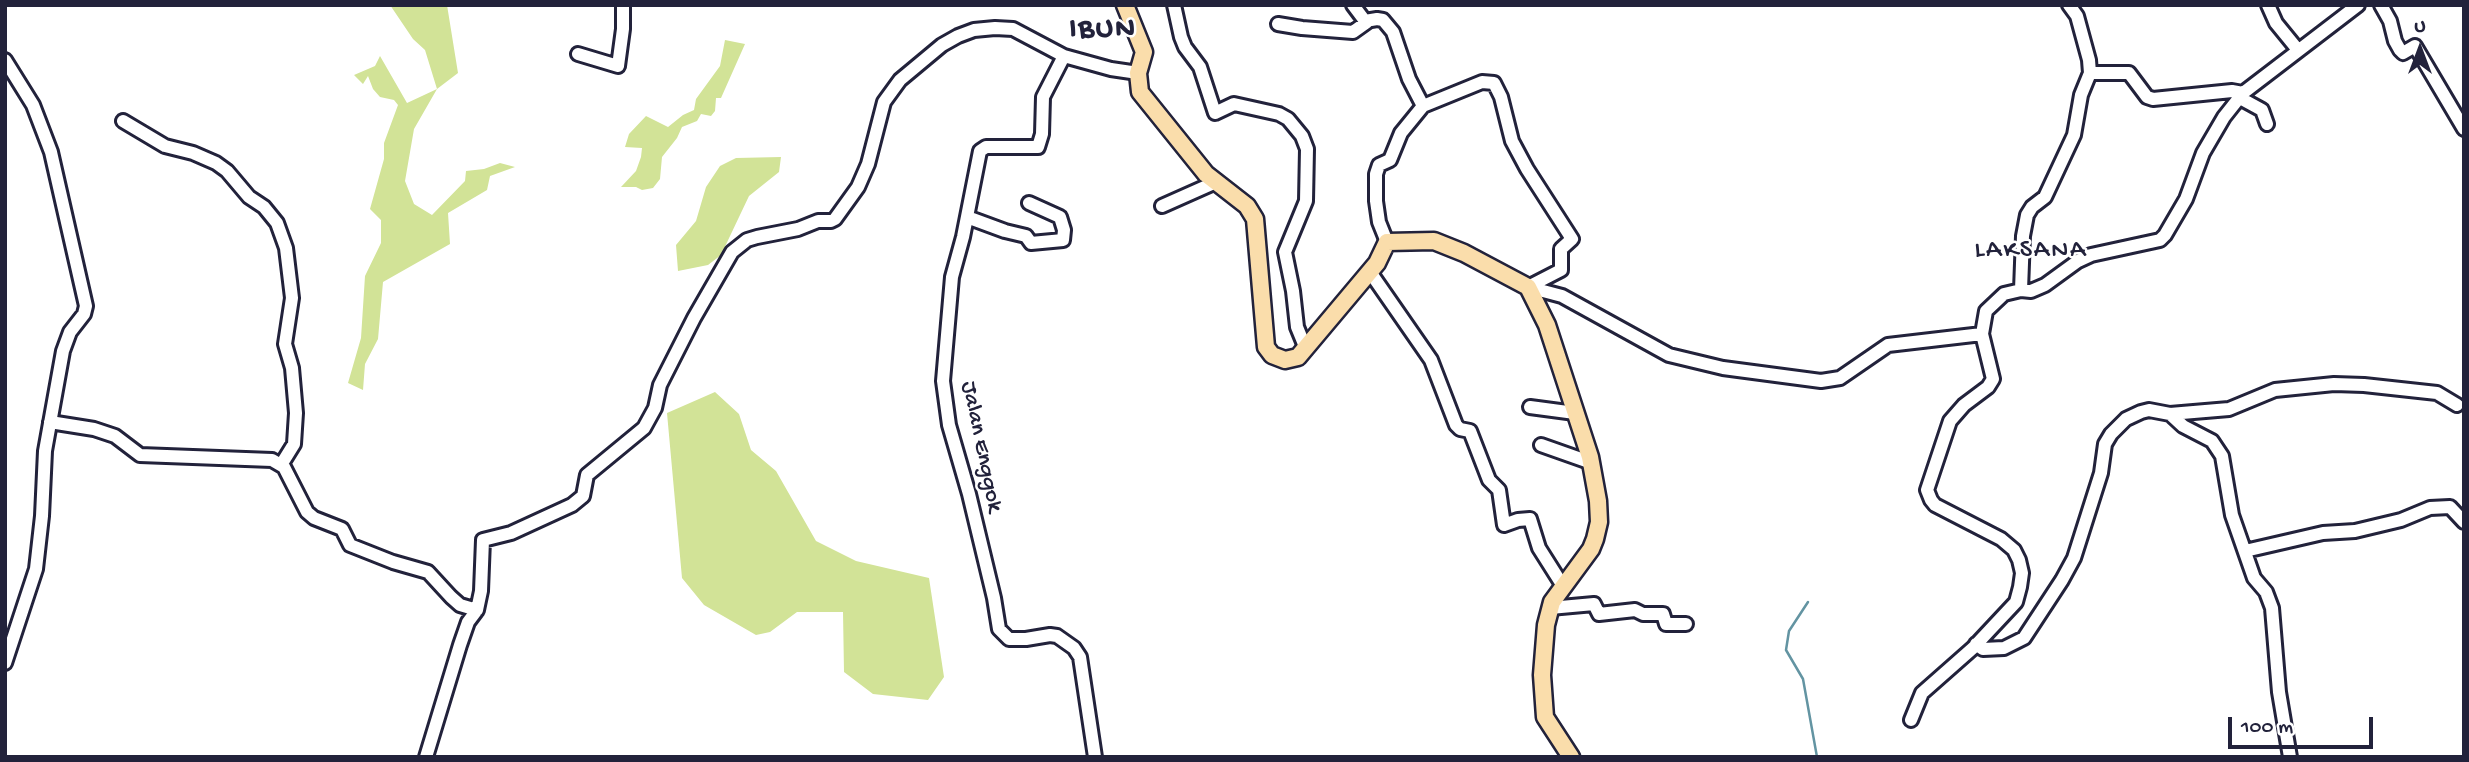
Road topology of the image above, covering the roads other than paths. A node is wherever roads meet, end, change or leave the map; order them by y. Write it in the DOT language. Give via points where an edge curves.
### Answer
graph roads {
  1 [pos="622,5"];
  2 [pos="1125,5"];
  3 [pos="1174,5"];
  4 [pos="1353,5"];
  5 [pos="2068,5"];
  6 [pos="2269,5"];
  7 [pos="2358,5"];
  8 [pos="2381,5"];
  9 [pos="1367,22"];
  10 [pos="1278,24"];
  11 [pos="2298,50"];
  12 [pos="578,54"];
  13 [pos="1065,56"];
  14 [pos="5,60"];
  15 [pos="1138,73"];
  16 [pos="2090,73"];
  17 [pos="2241,95"];
  18 [pos="1423,106"];
  19 [pos="123,121"];
  20 [pos="2267,124"];
  21 [pos="2464,128"];
  22 [pos="1216,182"];
  23 [pos="1029,203"];
  24 [pos="1162,206"];
  25 [pos="967,217"];
  26 [pos="1387,242"];
  27 [pos="1370,272"];
  28 [pos="1528,287"];
  29 [pos="2021,290"];
  30 [pos="1982,334"];
  31 [pos="1306,349"];
  32 [pos="2457,405"];
  33 [pos="1530,407"];
  34 [pos="1575,413"];
  35 [pos="2170,414"];
  36 [pos="50,422"];
  37 [pos="1542,445"];
  38 [pos="1592,463"];
  39 [pos="281,465"];
  40 [pos="2464,522"];
  41 [pos="2245,551"];
  42 [pos="1563,586"];
  43 [pos="1550,608"];
  44 [pos="477,610"];
  45 [pos="1686,624"];
  46 [pos="1976,644"];
  47 [pos="5,663"];
  48 [pos="1911,720"];
  49 [pos="426,757"];
  50 [pos="1095,757"];
  51 [pos="1571,757"];
  52 [pos="2290,757"];
  1 -- 12 [label="street" via="624,29 618,66"];
  2 -- 15 [label="main road" via="1144,51"];
  3 -- 31 [label="street" via="1181,37 1200,68 1215,113 1234,104 1279,114 1302,136 1307,149 1306,199 1285,252 1297,327"];
  4 -- 9 [label="street"];
  5 -- 16 [label="street" via="2077,16"];
  6 -- 11 [label="street" via="2276,23"];
  7 -- 11 [label="street"];
  8 -- 21 [label="street" via="2400,50 2403,53 2415,46"];
  9 -- 10 [label="street" via="1353,32"];
  9 -- 18 [label="street" via="1383,20 1394,32"];
  11 -- 17 [label="street"];
  13 -- 15 [label="street"];
  13 -- 25 [label="street, Jalan Enggok" via="1043,97 1038,147 983,148"];
  13 -- 44 [label="street" via="1013,29 974,30 942,45 901,80 884,102 858,187 835,219 747,240 732,252 660,385 644,428 587,475 583,496 572,505 511,533 483,540"];
  14 -- 36 [label="street" via="33,105 51,152 86,303 66,340"];
  15 -- 22 [label="main road" via="1140,92 1185,151"];
  16 -- 17 [label="street" via="2129,73 2153,99"];
  16 -- 29 [label="street" via="2074,135 2045,197 2027,215"];
  17 -- 20 [label="street" via="2262,110"];
  17 -- 29 [label="street" via="2203,153 2186,199 2165,236 2091,255 2045,285"];
  18 -- 26 [label="street" via="1401,133 1390,160 1379,165 1376,174 1376,201"];
  18 -- 28 [label="street" via="1482,82 1494,83 1512,141 1572,239 1561,249 1561,270"];
  19 -- 39 [label="street" via="165,146 216,163 277,223 286,248 292,298 285,344 296,413 294,444"];
  22 -- 24 [label="street"];
  22 -- 31 [label="main road" via="1247,206 1255,219 1268,351 1285,360"];
  23 -- 25 [label="street" via="1060,217 1063,240 1031,243 1026,236"];
  25 -- 50 [label="street, Jalan Enggok" via="952,277 943,358 944,402 999,629 1009,639 1057,636 1074,648 1080,657"];
  26 -- 27 [label="main road"];
  26 -- 28 [label="main road" via="1434,241"];
  27 -- 31 [label="main road"];
  27 -- 42 [label="street" via="1431,360 1457,427 1470,431 1489,480 1499,490 1504,525 1530,520 1539,548"];
  28 -- 30 [label="street" via="1562,296 1681,359 1821,381 1840,378 1888,345"];
  28 -- 34 [label="main road" via="1547,325"];
  29 -- 30 [label="street" via="1997,299 1984,316"];
  30 -- 46 [label="street" via="1993,379 1950,421 1927,490 1935,505 2001,539 2020,560 2016,602"];
  32 -- 35 [label="street" via="2437,393 2334,384 2275,390 2229,409"];
  33 -- 34 [label="street"];
  34 -- 38 [label="main road"];
  35 -- 41 [label="street" via="2212,442 2222,456 2232,515"];
  35 -- 46 [label="street" via="2141,412 2111,434 2074,558 2024,638 2004,649 1983,649"];
  36 -- 39 [label="street" via="115,436 140,455 248,458"];
  36 -- 47 [label="street" via="36,569"];
  37 -- 38 [label="street"];
  38 -- 42 [label="main road" via="1599,522 1595,539"];
  39 -- 44 [label="street" via="307,512 342,529 350,545 428,572 460,605"];
  40 -- 41 [label="street" via="2450,507 2430,508 2355,531 2323,533"];
  41 -- 52 [label="street" via="2272,608"];
  42 -- 43 [label="main road"];
  43 -- 45 [label="street" via="1594,604 1599,614 1635,610 1662,614 1666,625"];
  43 -- 51 [label="main road" via="1542,698 1545,717"];
  44 -- 49 [label="street" via="460,645"];
  46 -- 48 [label="street" via="1922,693"];
}
